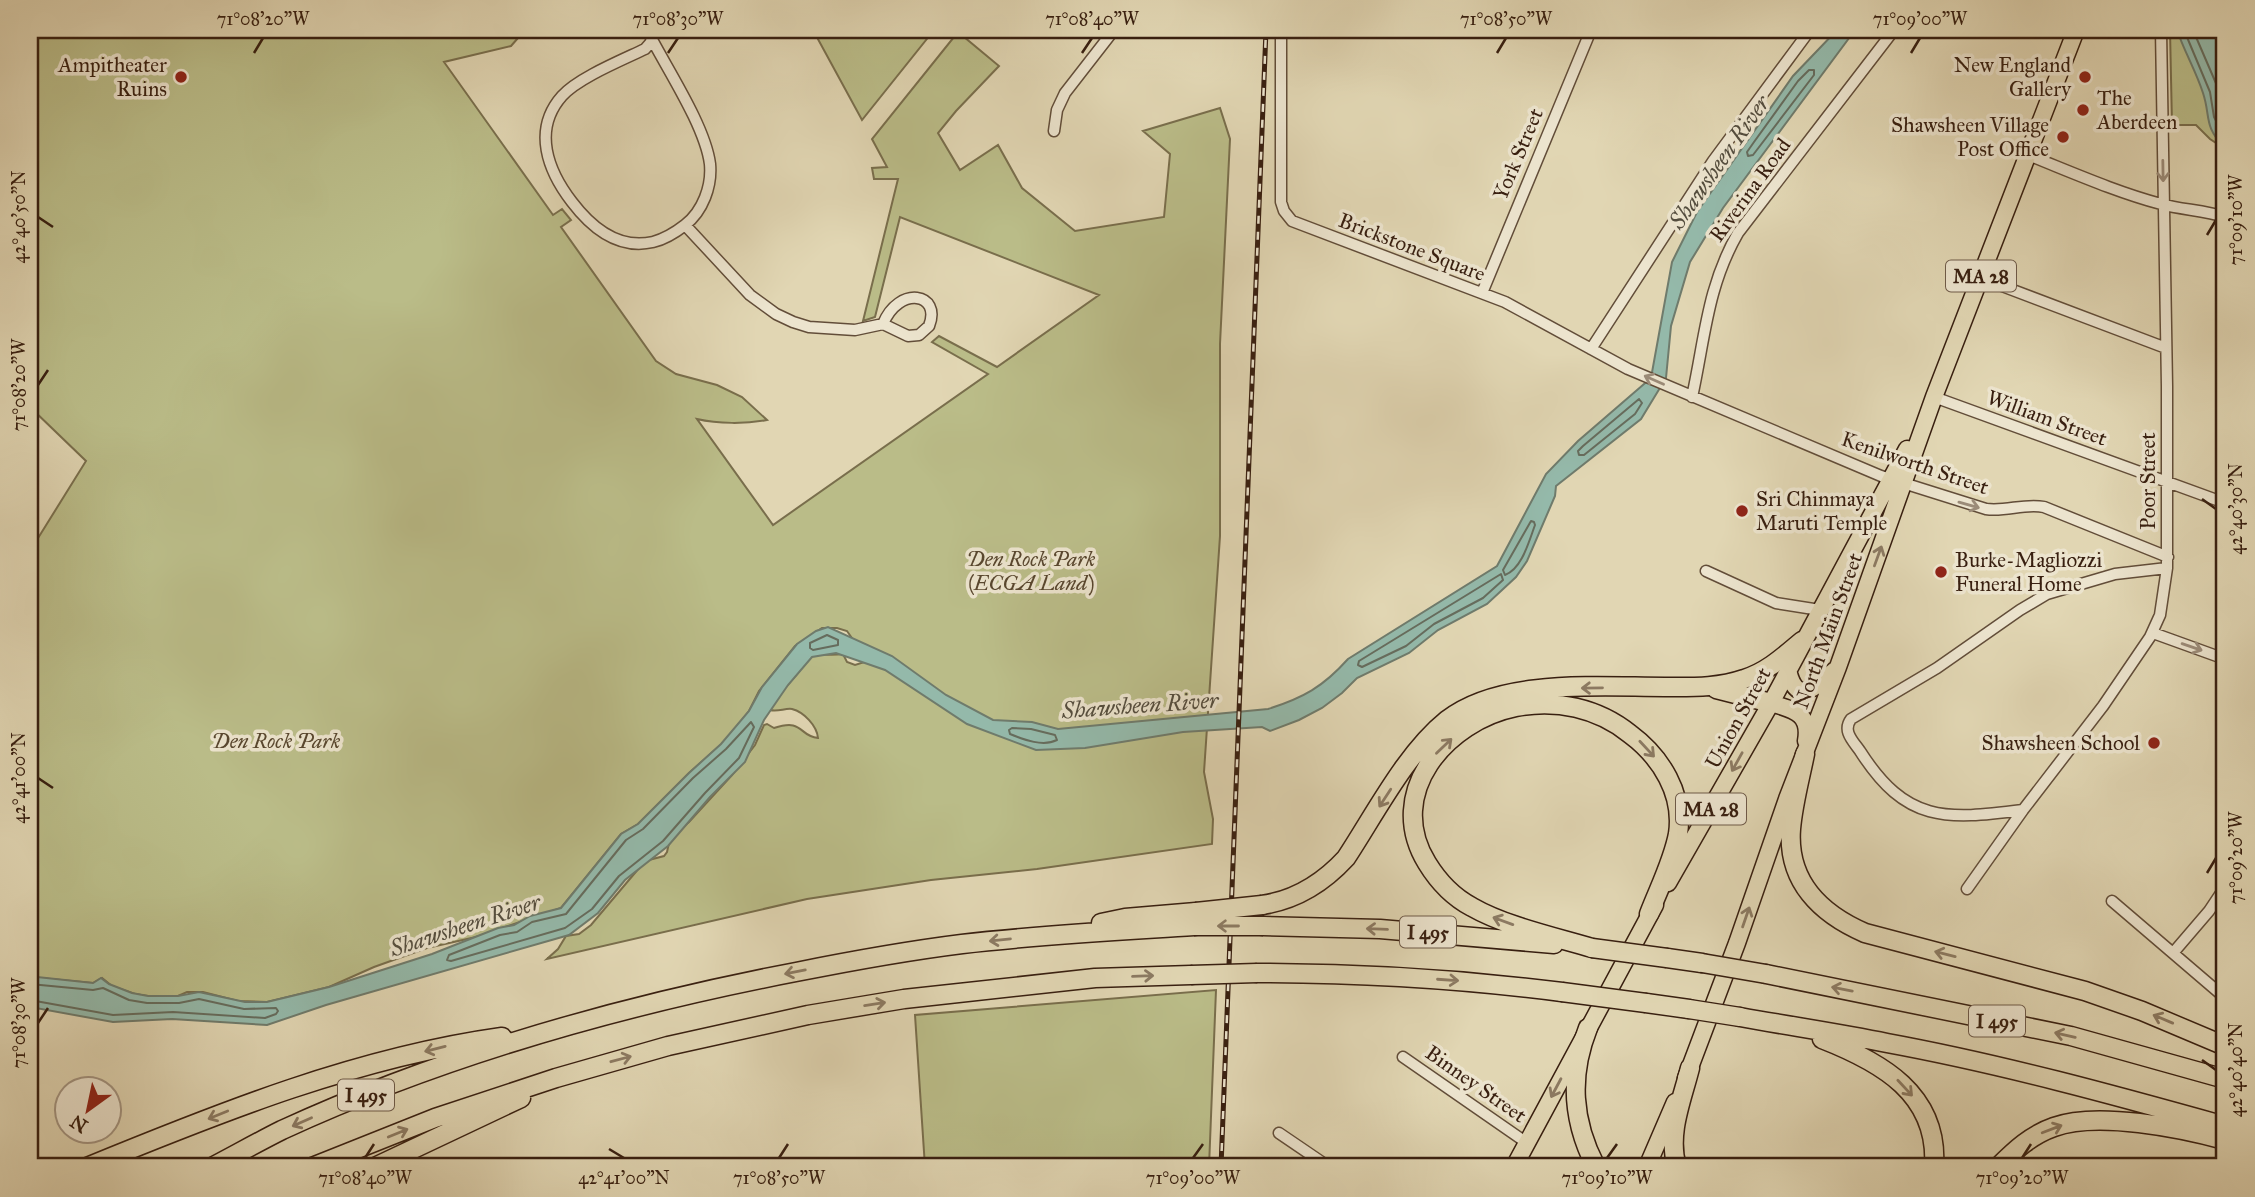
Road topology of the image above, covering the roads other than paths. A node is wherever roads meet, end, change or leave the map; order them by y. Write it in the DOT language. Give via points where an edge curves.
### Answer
graph roads {
  1 [pos="647,30"];
  2 [pos="1114,30"];
  3 [pos="1281,30"];
  4 [pos="1591,30"];
  5 [pos="1810,30"];
  6 [pos="1894,30"];
  7 [pos="2076,30"];
  8 [pos="2161,30"];
  9 [pos="652,41"];
  10 [pos="1054,131"];
  11 [pos="2028,155"];
  12 [pos="2164,205"];
  13 [pos="2225,217"];
  14 [pos="685,225"];
  15 [pos="1981,278"];
  16 [pos="1482,293"];
  17 [pos="883,324"];
  18 [pos="2166,348"];
  19 [pos="1591,349"];
  20 [pos="1692,397"];
  21 [pos="1934,397"];
  22 [pos="1897,482"];
  23 [pos="2168,483"];
  24 [pos="2225,503"];
  25 [pos="2167,563"];
  26 [pos="1706,571"];
  27 [pos="1820,610"];
  28 [pos="2156,634"];
  29 [pos="1802,641"];
  30 [pos="2225,659"];
  31 [pos="1838,667"];
  32 [pos="1788,670"];
  33 [pos="1709,687"];
  34 [pos="1770,703"];
  35 [pos="1805,754"];
  36 [pos="2023,810"];
  37 [pos="2225,887"];
  38 [pos="1968,889"];
  39 [pos="2112,901"];
  40 [pos="1649,914"];
  41 [pos="1195,919"];
  42 [pos="1592,948"];
  43 [pos="2173,953"];
  44 [pos="2223,996"];
  45 [pos="1786,1025"];
  46 [pos="1588,1028"];
  47 [pos="527,1037"];
  48 [pos="2225,1046"];
  49 [pos="1403,1057"];
  50 [pos="1690,1068"];
  51 [pos="556,1077"];
  52 [pos="2225,1079"];
  53 [pos="2225,1126"];
  54 [pos="1279,1133"];
  55 [pos="2225,1140"];
  56 [pos="1527,1143"];
  57 [pos="87,1167"];
  58 [pos="212,1167"];
  59 [pos="312,1167"];
  60 [pos="375,1167"];
  61 [pos="1329,1167"];
  62 [pos="1514,1167"];
  63 [pos="1596,1167"];
  64 [pos="1647,1167"];
  65 [pos="1677,1167"];
  66 [pos="1934,1167"];
  67 [pos="1997,1167"];
  1 -- 9 [label="street"];
  2 -- 10 [label="street" via="1065,93"];
  3 -- 16 [label="street, Brickstone Square" via="1281,202 1286,215 1302,226"];
  4 -- 16 [label="street, York Street"];
  5 -- 19 [label="street" via="1713,161"];
  6 -- 20 [label="street, Riverina Road" via="1731,245 1713,288"];
  7 -- 11 [label="main road, MA 28"];
  8 -- 12 [label="street, Poor Street, one-way"];
  9 -- 14 [label="street" via="700,130 710,163 704,202"];
  9 -- 14 [label="street" via="562,96 551,114 545,142 557,182 581,214 605,235 652,242"];
  11 -- 12 [label="street"];
  11 -- 15 [label="main road, MA 28"];
  12 -- 13 [label="street"];
  12 -- 18 [label="street, Poor Street"];
  14 -- 17 [label="street" via="750,295 776,314 832,330"];
  15 -- 18 [label="street"];
  15 -- 21 [label="main road, MA 28"];
  16 -- 19 [label="street, Brickstone Square"];
  17 -- 17 [label="street" via="888,312 911,297 919,298 932,311 932,322 919,335 908,336"];
  18 -- 23 [label="street, Poor Street"];
  20 -- 19 [label="street, Brickstone Square, one-way"];
  20 -- 22 [label="street, Kenilworth Street"];
  21 -- 22 [label="main road, Union Street / MA 28"];
  21 -- 23 [label="street, William Street"];
  22 -- 25 [label="street, Kenilworth Street, one-way" via="1986,509 2044,507"];
  22 -- 27 [label="main road, Union Street / MA 28"];
  31 -- 22 [label="main road, North Main Street / MA 28, one-way"];
  23 -- 24 [label="street, William Street"];
  23 -- 25 [label="street, Poor Street"];
  25 -- 28 [label="street, Poor Street"];
  25 -- 36 [label="street" via="2047,594 1851,719 1848,734 1865,760 1886,786 1916,808 1954,816"];
  26 -- 27 [label="street" via="1776,603"];
  27 -- 29 [label="main road, Union Street / MA 28"];
  28 -- 30 [label="street, one-way"];
  28 -- 36 [label="street, Poor Street"];
  29 -- 32 [label="main road, Union Street / MA 28"];
  29 -- 33 [label="highway" via="1760,673"];
  31 -- 32 [label="main road" via="1805,691 1792,684"];
  31 -- 35 [label="main road, North Main Street / MA 28"];
  32 -- 34 [label="main road, Union Street / MA 28"];
  33 -- 34 [label="highway"];
  33 -- 41 [label="highway, one-way, bridge" via="1533,690 1471,705 1420,746 1346,858 1317,884 1280,901"];
  34 -- 35 [label="main road" via="1804,719 1808,733"];
  34 -- 40 [label="main road, Union Street / MA 28, one-way"];
  48 -- 35 [label="highway, one-way" via="2105,997 1865,933 1836,919 1807,890 1792,852 1791,828"];
  50 -- 35 [label="main road, North Main Street / MA 28, one-way"];
  36 -- 38 [label="street, Poor Street"];
  37 -- 43 [label="street"];
  39 -- 43 [label="street"];
  42 -- 40 [label="highway, one-way" via="1472,908 1448,890 1424,858 1412,820 1420,779 1445,744 1480,719 1528,705 1577,708 1610,719 1653,755 1674,791 1679,826"];
  40 -- 46 [label="main road, Union Street / MA 28"];
  42 -- 41 [label="highway, I 495, one-way, bridge" via="1428,932"];
  41 -- 47 [label="highway, I 495, one-way" via="1125,918 1068,934 886,955 687,993"];
  52 -- 42 [label="highway, I 495, one-way, bridge" via="2071,1036 1766,974"];
  43 -- 44 [label="street"];
  51 -- 45 [label="highway, I 495, one-way, bridge" via="808,1015 904,999 1095,978 1257,973 1395,976 1562,992"];
  45 -- 53 [label="highway, I 495" via="1965,1059"];
  45 -- 66 [label="highway, one-way" via="1872,1060 1901,1083 1928,1123"];
  46 -- 56 [label="main road, Union Street / MA 28, one-way"];
  46 -- 63 [label="highway" via="1578,1059 1576,1094 1583,1136"];
  47 -- 57 [label="highway, one-way" via="443,1047 327,1077"];
  47 -- 58 [label="highway, I 495, one-way" via="360,1097"];
  49 -- 56 [label="street, Binney Street"];
  50 -- 64 [label="main road, North Main Street / MA 28"];
  50 -- 65 [label="highway" via="1674,1129"];
  59 -- 51 [label="highway, I 495, one-way"];
  51 -- 60 [label="highway"];
  54 -- 61 [label="street"];
  67 -- 55 [label="highway, one-way" via="2022,1143 2055,1126 2094,1119"];
  56 -- 62 [label="main road, Union Street / MA 28"];
}
